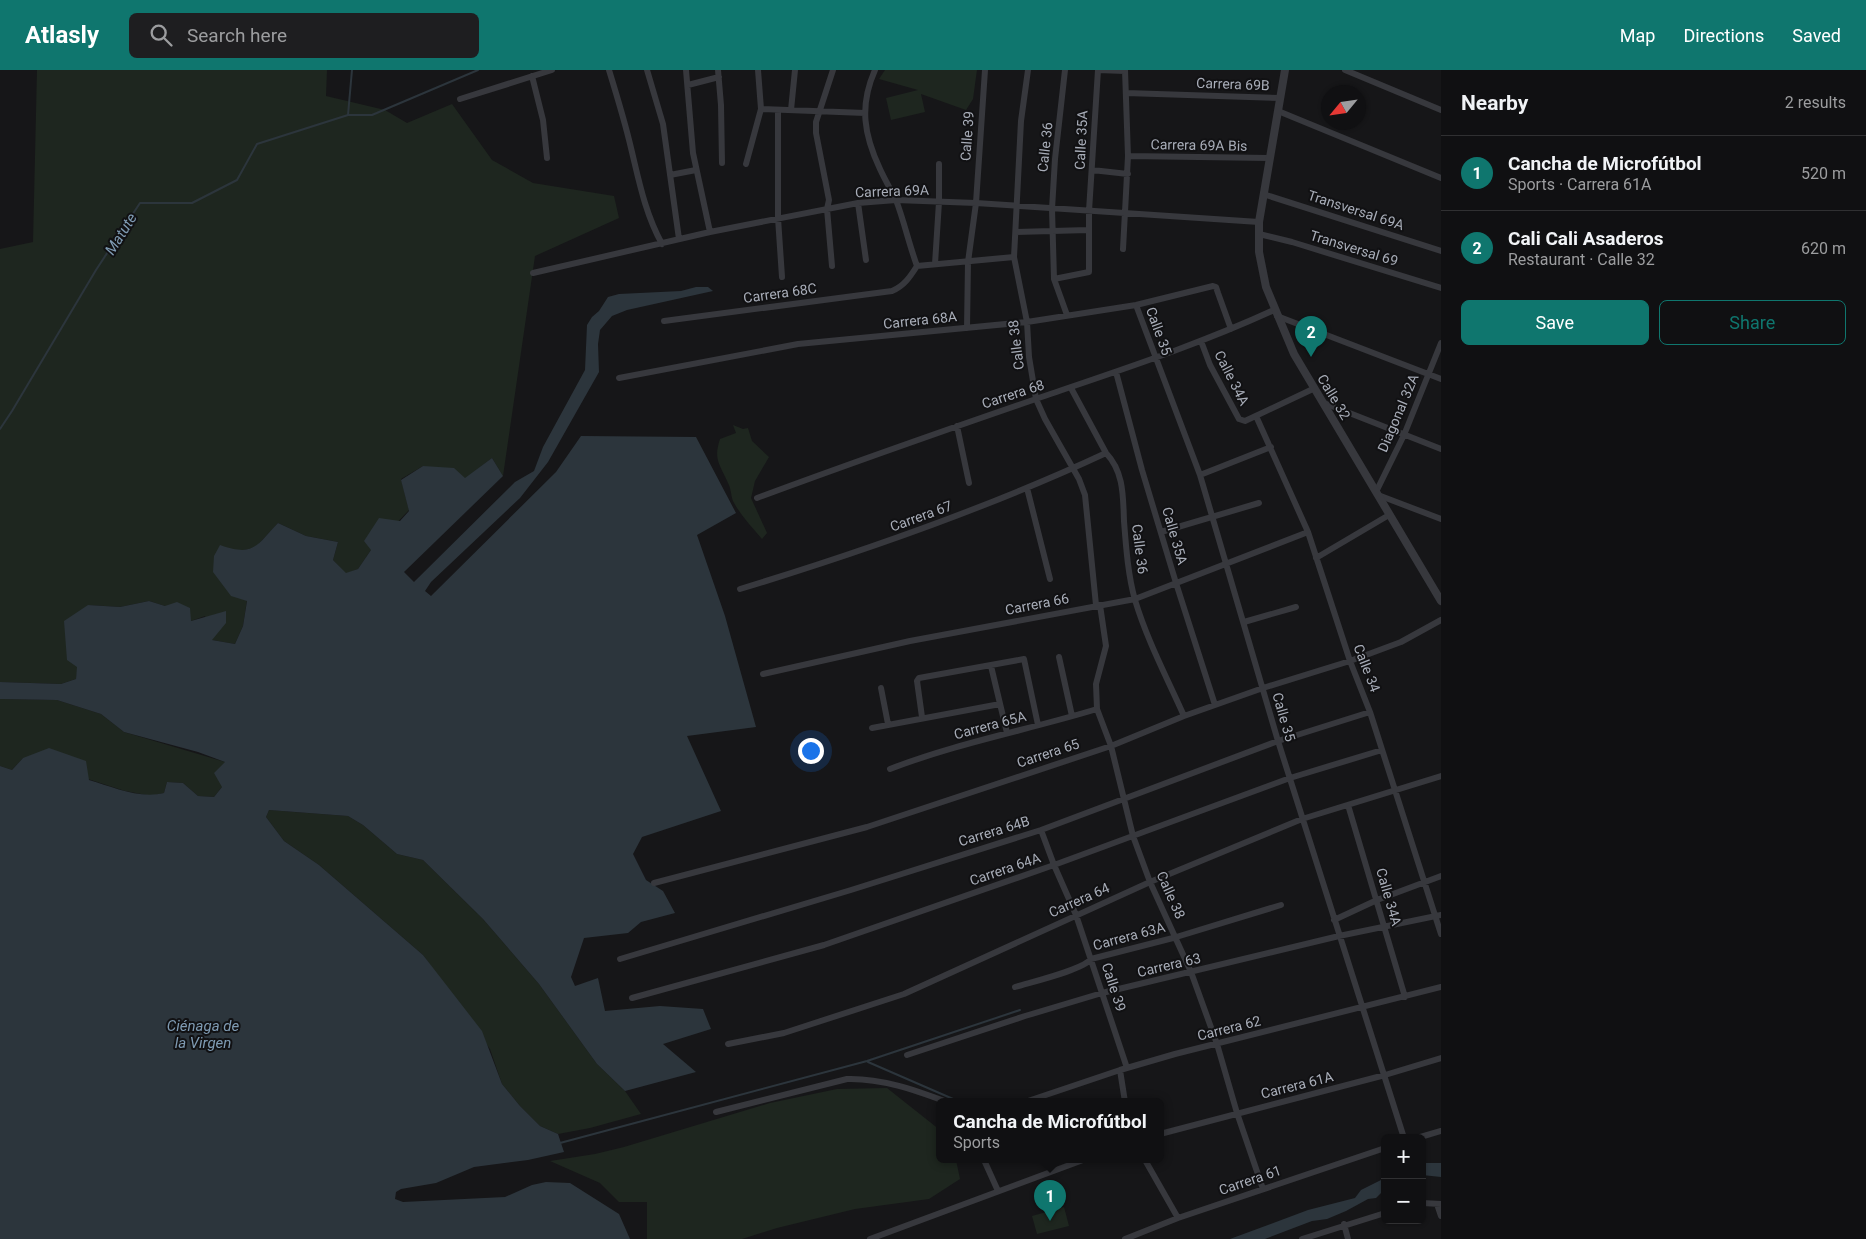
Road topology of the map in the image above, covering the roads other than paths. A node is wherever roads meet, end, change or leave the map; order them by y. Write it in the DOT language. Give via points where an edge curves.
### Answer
graph roads {
  1 [pos="552,70"];
  2 [pos="609,70"];
  3 [pos="647,70"];
  4 [pos="686,70"];
  5 [pos="758,70"];
  6 [pos="796,70"];
  7 [pos="833,70"];
  8 [pos="875,70"];
  9 [pos="985,70"];
  10 [pos="1028,70"];
  11 [pos="1066,70"];
  12 [pos="1098,70"];
  13 [pos="1285,70"];
  14 [pos="1345,70"];
  15 [pos="1125,71"];
  16 [pos="718,73"];
  17 [pos="532,76"];
  18 [pos="688,85"];
  19 [pos="1126,93"];
  20 [pos="1280,98"];
  21 [pos="460,100"];
  22 [pos="761,109"];
  23 [pos="778,110"];
  24 [pos="792,110"];
  25 [pos="1441,110"];
  26 [pos="820,111"];
  27 [pos="1278,111"];
  28 [pos="865,113"];
  29 [pos="1128,156"];
  30 [pos="547,158"];
  31 [pos="1270,158"];
  32 [pos="722,162"];
  33 [pos="746,164"];
  34 [pos="939,164"];
  35 [pos="696,170"];
  36 [pos="1092,170"];
  37 [pos="1128,174"];
  38 [pos="670,175"];
  39 [pos="1441,178"];
  40 [pos="1263,194"];
  41 [pos="896,200"];
  42 [pos="939,202"];
  43 [pos="858,203"];
  44 [pos="976,203"];
  45 [pos="1017,205"];
  46 [pos="827,209"];
  47 [pos="1052,209"];
  48 [pos="1089,211"];
  49 [pos="1125,213"];
  50 [pos="778,218"];
  51 [pos="1259,222"];
  52 [pos="1088,230"];
  53 [pos="1054,231"];
  54 [pos="710,232"];
  55 [pos="1016,232"];
  56 [pos="1258,234"];
  57 [pos="679,239"];
  58 [pos="662,244"];
  59 [pos="1123,249"];
  60 [pos="1441,251"];
  61 [pos="1014,257"];
  62 [pos="866,260"];
  63 [pos="968,262"];
  64 [pos="935,264"];
  65 [pos="832,266"];
  66 [pos="917,266"];
  67 [pos="533,273"];
  68 [pos="782,277"];
  69 [pos="1054,279"];
  70 [pos="1441,288"];
  71 [pos="1136,306"];
  72 [pos="1276,313"];
  73 [pos="1066,315"];
  74 [pos="664,321"];
  75 [pos="1027,322"];
  76 [pos="967,328"];
  77 [pos="1231,329"];
  78 [pos="1200,341"];
  79 [pos="1441,343"];
  80 [pos="1155,357"];
  81 [pos="1116,372"];
  82 [pos="1428,373"];
  83 [pos="619,378"];
  84 [pos="1441,379"];
  85 [pos="1071,388"];
  86 [pos="1315,388"];
  87 [pos="1036,399"];
  88 [pos="1324,403"];
  89 [pos="1256,416"];
  90 [pos="957,426"];
  91 [pos="1404,434"];
  92 [pos="1271,447"];
  93 [pos="1441,448"];
  94 [pos="1106,453"];
  95 [pos="1074,468"];
  96 [pos="1200,475"];
  97 [pos="969,483"];
  98 [pos="1027,488"];
  99 [pos="1377,493"];
  100 [pos="757,498"];
  101 [pos="1259,504"];
  102 [pos="1389,515"];
  103 [pos="1213,517"];
  104 [pos="1441,519"];
  105 [pos="1161,532"];
  106 [pos="1308,532"];
  107 [pos="1316,558"];
  108 [pos="1226,563"];
  109 [pos="1050,579"];
  110 [pos="1176,583"];
  111 [pos="740,589"];
  112 [pos="1135,600"];
  113 [pos="1441,601"];
  114 [pos="1098,605"];
  115 [pos="1296,607"];
  116 [pos="1441,620"];
  117 [pos="1244,622"];
  118 [pos="1059,657"];
  119 [pos="1350,661"];
  120 [pos="991,666"];
  121 [pos="763,674"];
  122 [pos="880,688"];
  123 [pos="1263,688"];
  124 [pos="1000,704"];
  125 [pos="1215,705"];
  126 [pos="1097,709"];
  127 [pos="1370,712"];
  128 [pos="1072,716"];
  129 [pos="1184,716"];
  130 [pos="922,717"];
  131 [pos="888,724"];
  132 [pos="1038,725"];
  133 [pos="872,728"];
  134 [pos="1007,732"];
  135 [pos="1278,741"];
  136 [pos="1112,746"];
  137 [pos="1382,750"];
  138 [pos="890,769"];
  139 [pos="1441,776"];
  140 [pos="1290,778"];
  141 [pos="1396,791"];
  142 [pos="1125,798"];
  143 [pos="1348,805"];
  144 [pos="1302,819"];
  145 [pos="1041,830"];
  146 [pos="1132,836"];
  147 [pos="1054,865"];
  148 [pos="1441,876"];
  149 [pos="1425,881"];
  150 [pos="1150,882"];
  151 [pos="654,883"];
  152 [pos="1377,900"];
  153 [pos="1281,906"];
  154 [pos="1076,915"];
  155 [pos="1438,916"];
  156 [pos="1334,920"];
  157 [pos="1384,927"];
  158 [pos="1441,934"];
  159 [pos="1339,936"];
  160 [pos="1176,937"];
  161 [pos="1091,958"];
  162 [pos="620,959"];
  163 [pos="1191,972"];
  164 [pos="1015,987"];
  165 [pos="1441,987"];
  166 [pos="1102,993"];
  167 [pos="1405,997"];
  168 [pos="632,998"];
  169 [pos="1363,1007"];
  170 [pos="728,1044"];
  171 [pos="1217,1044"];
  172 [pos="907,1055"];
  173 [pos="1441,1058"];
  174 [pos="1124,1069"];
  175 [pos="1385,1075"];
  176 [pos="1037,1098"];
  177 [pos="1125,1098"];
  178 [pos="936,1099"];
  179 [pos="716,1112"];
  180 [pos="1236,1113"];
  181 [pos="1441,1131"];
  182 [pos="1164,1133"];
  183 [pos="1403,1134"];
  184 [pos="1426,1135"];
  185 [pos="1381,1149"];
  186 [pos="985,1163"];
  187 [pos="1076,1163"];
  188 [pos="1147,1163"];
  189 [pos="1263,1188"];
  190 [pos="998,1191"];
  191 [pos="1426,1203"];
  192 [pos="1439,1204"];
  193 [pos="1381,1214"];
  194 [pos="1441,1216"];
  195 [pos="1178,1218"];
  196 [pos="1344,1224"];
  197 [pos="870,1239"];
  198 [pos="1125,1239"];
  199 [pos="1302,1239"];
  200 [pos="1348,1239"];
  1 -- 17 [label="street"];
  2 -- 58 [label="street" via="644,203"];
  3 -- 38 [label="street" via="663,124"];
  4 -- 18 [label="street"];
  5 -- 22 [label="street"];
  6 -- 24 [label="street"];
  7 -- 26 [label="street"];
  8 -- 28 [label="street"];
  9 -- 44 [label="street, Calle 39"];
  10 -- 45 [label="street, Calle 38" via="1021,121"];
  11 -- 47 [label="street, Calle 36"];
  12 -- 15 [label="street"];
  12 -- 36 [label="street, Calle 35A"];
  13 -- 20 [label="street, Calle 32"];
  14 -- 25 [label="street"];
  15 -- 19 [label="street"];
  16 -- 18 [label="street"];
  16 -- 32 [label="street"];
  17 -- 21 [label="street"];
  17 -- 30 [label="street" via="543,120"];
  18 -- 35 [label="street"];
  19 -- 20 [label="street, Carrera 69B"];
  19 -- 29 [label="street"];
  20 -- 27 [label="street, Calle 32"];
  22 -- 23 [label="street"];
  22 -- 33 [label="street"];
  23 -- 24 [label="street"];
  23 -- 50 [label="street"];
  24 -- 26 [label="street"];
  26 -- 28 [label="street"];
  26 -- 46 [label="street" via="816,133 829,200"];
  27 -- 31 [label="street, Calle 32"];
  27 -- 39 [label="street"];
  28 -- 41 [label="street" via="867,137"];
  29 -- 31 [label="street, Carrera 69A Bis"];
  29 -- 37 [label="street"];
  31 -- 40 [label="street, Calle 32"];
  34 -- 42 [label="street"];
  35 -- 38 [label="street"];
  35 -- 54 [label="street"];
  36 -- 37 [label="street"];
  36 -- 48 [label="street, Calle 35A"];
  37 -- 49 [label="street"];
  38 -- 57 [label="street"];
  40 -- 51 [label="street, Calle 32"];
  40 -- 60 [label="street, Transversal 69A"];
  41 -- 42 [label="street, Carrera 69A"];
  41 -- 43 [label="street, Carrera 69A"];
  41 -- 66 [label="street"];
  42 -- 44 [label="street, Carrera 69A"];
  42 -- 64 [label="street"];
  43 -- 46 [label="street, Carrera 69A"];
  43 -- 62 [label="street"];
  44 -- 45 [label="street, Carrera 69A"];
  44 -- 63 [label="street, Calle 39"];
  45 -- 47 [label="street, Carrera 69A"];
  45 -- 55 [label="street, Calle 38"];
  46 -- 50 [label="street, Carrera 69A"];
  46 -- 65 [label="street"];
  47 -- 48 [label="street, Carrera 69A"];
  47 -- 53 [label="street, Calle 36"];
  48 -- 49 [label="street, Carrera 69A"];
  48 -- 52 [label="street, Calle 35A"];
  49 -- 51 [label="street, Carrera 69A"];
  49 -- 59 [label="street"];
  50 -- 54 [label="street, Carrera 69A"];
  50 -- 68 [label="street"];
  51 -- 56 [label="street, Calle 32"];
  52 -- 53 [label="street"];
  52 -- 69 [label="street, Calle 35A" via="1089,272"];
  53 -- 55 [label="street"];
  53 -- 69 [label="street, Calle 36"];
  54 -- 57 [label="street, Carrera 69A"];
  55 -- 61 [label="street, Calle 38"];
  56 -- 70 [label="street, Transversal 69"];
  56 -- 72 [label="street, Calle 32" via="1266,287"];
  57 -- 58 [label="street, Carrera 69A"];
  58 -- 67 [label="street, Carrera 69A"];
  61 -- 63 [label="street"];
  61 -- 75 [label="street, Calle 38"];
  63 -- 64 [label="street"];
  63 -- 76 [label="street, Calle 39"];
  64 -- 66 [label="street"];
  66 -- 74 [label="street, Carrera 68C" via="899,288"];
  69 -- 73 [label="street, Calle 36"];
  71 -- 73 [label="street, Carrera 68A"];
  71 -- 77 [label="street, Carrera 68A" via="1213,286"];
  71 -- 80 [label="street, Calle 35"];
  72 -- 77 [label="street, Carrera 68"];
  72 -- 82 [label="street"];
  72 -- 86 [label="street, Calle 32" via="1294,354"];
  73 -- 75 [label="street, Carrera 68A"];
  75 -- 76 [label="street, Carrera 68A"];
  75 -- 87 [label="street, Calle 38"];
  76 -- 83 [label="street, Carrera 68A" via="798,344"];
  77 -- 78 [label="street, Carrera 68"];
  78 -- 80 [label="street, Carrera 68"];
  78 -- 89 [label="street, Calle 34A" via="1239,419 1245,422"];
  79 -- 82 [label="street, Diagonal 32A"];
  80 -- 81 [label="street, Carrera 68"];
  80 -- 96 [label="street, Calle 35"];
  81 -- 85 [label="street, Carrera 68"];
  81 -- 105 [label="street, Calle 35A"];
  82 -- 84 [label="street"];
  82 -- 91 [label="street, Diagonal 32A"];
  85 -- 87 [label="street, Carrera 68"];
  85 -- 94 [label="street, Calle 36"];
  86 -- 88 [label="street, Calle 32"];
  86 -- 89 [label="street"];
  87 -- 90 [label="street, Carrera 68"];
  87 -- 95 [label="street, Calle 38"];
  88 -- 91 [label="street"];
  88 -- 99 [label="street, Calle 32"];
  89 -- 92 [label="street, Calle 34"];
  90 -- 97 [label="street"];
  90 -- 100 [label="street, Carrera 68"];
  91 -- 93 [label="street"];
  91 -- 99 [label="street, Diagonal 32A"];
  92 -- 96 [label="street"];
  92 -- 106 [label="street, Calle 34"];
  94 -- 95 [label="street, Carrera 67"];
  94 -- 112 [label="street, Calle 36" via="1121,479 1126,549"];
  95 -- 98 [label="street, Carrera 67"];
  95 -- 114 [label="street, Calle 38" via="1085,495"];
  96 -- 103 [label="street, Calle 35"];
  98 -- 109 [label="street"];
  98 -- 111 [label="street, Carrera 67" via="844,557"];
  99 -- 102 [label="street, Calle 32"];
  99 -- 104 [label="street"];
  101 -- 103 [label="street"];
  102 -- 107 [label="street"];
  102 -- 113 [label="street, Calle 32"];
  103 -- 105 [label="street"];
  103 -- 108 [label="street, Calle 35"];
  105 -- 110 [label="street, Calle 35A"];
  106 -- 107 [label="street, Calle 34"];
  106 -- 108 [label="street, Carrera 66"];
  107 -- 119 [label="street, Calle 34"];
  108 -- 110 [label="street, Carrera 66"];
  108 -- 117 [label="street, Calle 35"];
  110 -- 112 [label="street, Carrera 66"];
  110 -- 125 [label="street, Calle 35A"];
  112 -- 114 [label="street, Carrera 66"];
  112 -- 129 [label="street, Calle 36"];
  114 -- 121 [label="street, Carrera 66" via="910,641"];
  114 -- 126 [label="street, Calle 38" via="1106,646 1096,684"];
  115 -- 117 [label="street"];
  116 -- 119 [label="street, Carrera 65" via="1401,642"];
  117 -- 123 [label="street, Calle 35"];
  118 -- 128 [label="street"];
  119 -- 123 [label="street, Carrera 65"];
  119 -- 127 [label="street, Calle 34"];
  120 -- 124 [label="street"];
  120 -- 130 [label="street" via="919,678"];
  120 -- 132 [label="street" via="1024,659"];
  122 -- 131 [label="street"];
  123 -- 125 [label="street, Carrera 65"];
  123 -- 135 [label="street, Calle 35"];
  124 -- 130 [label="street"];
  124 -- 134 [label="street"];
  125 -- 129 [label="street, Carrera 65"];
  126 -- 128 [label="street, Carrera 65A"];
  126 -- 136 [label="street, Calle 38"];
  127 -- 135 [label="street, Carrera 64B"];
  127 -- 137 [label="street, Calle 34"];
  128 -- 132 [label="street, Carrera 65A"];
  129 -- 136 [label="street, Carrera 65"];
  130 -- 131 [label="street"];
  131 -- 133 [label="street"];
  132 -- 134 [label="street, Carrera 65A"];
  134 -- 138 [label="street, Carrera 65A"];
  135 -- 140 [label="street, Calle 35"];
  135 -- 142 [label="street, Carrera 64B"];
  136 -- 142 [label="street, Calle 38"];
  136 -- 151 [label="street, Carrera 65" via="867,827"];
  137 -- 140 [label="street, Carrera 64A"];
  137 -- 141 [label="street, Calle 34"];
  139 -- 141 [label="street, Carrera 64"];
  140 -- 144 [label="street, Calle 35"];
  140 -- 146 [label="street, Carrera 64A"];
  141 -- 143 [label="street, Carrera 64"];
  141 -- 149 [label="street, Calle 34"];
  142 -- 145 [label="street, Carrera 64B"];
  142 -- 146 [label="street, Calle 38"];
  143 -- 144 [label="street, Carrera 64"];
  143 -- 152 [label="street, Calle 34A"];
  144 -- 150 [label="street, Carrera 64"];
  144 -- 156 [label="street, Calle 35"];
  145 -- 147 [label="street, Calle 39"];
  145 -- 162 [label="street, Carrera 64B"];
  146 -- 147 [label="street, Carrera 64A"];
  146 -- 150 [label="street, Calle 38"];
  147 -- 154 [label="street, Calle 39"];
  147 -- 168 [label="street, Carrera 64A" via="824,945"];
  148 -- 149 [label="street"];
  149 -- 152 [label="street"];
  149 -- 155 [label="street, Calle 34"];
  150 -- 154 [label="street, Carrera 64"];
  150 -- 160 [label="street, Calle 38"];
  152 -- 156 [label="street"];
  152 -- 157 [label="street, Calle 34A"];
  153 -- 160 [label="street, Carrera 63A"];
  154 -- 161 [label="street, Calle 39"];
  154 -- 170 [label="street, Carrera 64" via="904,994 784,1033"];
  155 -- 157 [label="street, Carrera 63"];
  155 -- 158 [label="street, Calle 34"];
  156 -- 159 [label="street, Calle 35"];
  157 -- 159 [label="street, Carrera 63"];
  157 -- 167 [label="street, Calle 34A"];
  159 -- 163 [label="street, Carrera 63"];
  159 -- 169 [label="street, Calle 35"];
  160 -- 161 [label="street, Carrera 63A"];
  160 -- 163 [label="street, Calle 38"];
  161 -- 164 [label="street, Carrera 63A" via="1073,969"];
  161 -- 166 [label="street, Calle 39"];
  163 -- 166 [label="street, Carrera 63"];
  163 -- 171 [label="street, Calle 38"];
  165 -- 167 [label="street, Carrera 62"];
  166 -- 172 [label="street, Carrera 63"];
  166 -- 174 [label="street, Calle 39"];
  167 -- 169 [label="street, Carrera 62"];
  169 -- 171 [label="street, Carrera 62"];
  169 -- 175 [label="street, Calle 35"];
  171 -- 174 [label="street, Carrera 62"];
  171 -- 180 [label="street, Calle 38"];
  173 -- 175 [label="street, Carrera 61A"];
  174 -- 176 [label="street, Carrera 62"];
  174 -- 177 [label="street, Calle 39"];
  175 -- 180 [label="street, Carrera 61A"];
  175 -- 183 [label="street, Calle 35"];
  178 -- 179 [label="street" via="864,1078 847,1079"];
  180 -- 182 [label="street, Carrera 61A"];
  180 -- 189 [label="street, Calle 38"];
  181 -- 184 [label="street"];
  185 -- 189 [label="street, Carrera 61"];
  186 -- 190 [label="street"];
  187 -- 190 [label="street"];
  188 -- 195 [label="street"];
  189 -- 195 [label="street, Carrera 61"];
  190 -- 197 [label="street"];
  191 -- 192 [label="street"];
  192 -- 194 [label="street"];
  193 -- 196 [label="street"];
  195 -- 198 [label="street, Carrera 61"];
  196 -- 199 [label="street"];
  196 -- 200 [label="street"];
}
